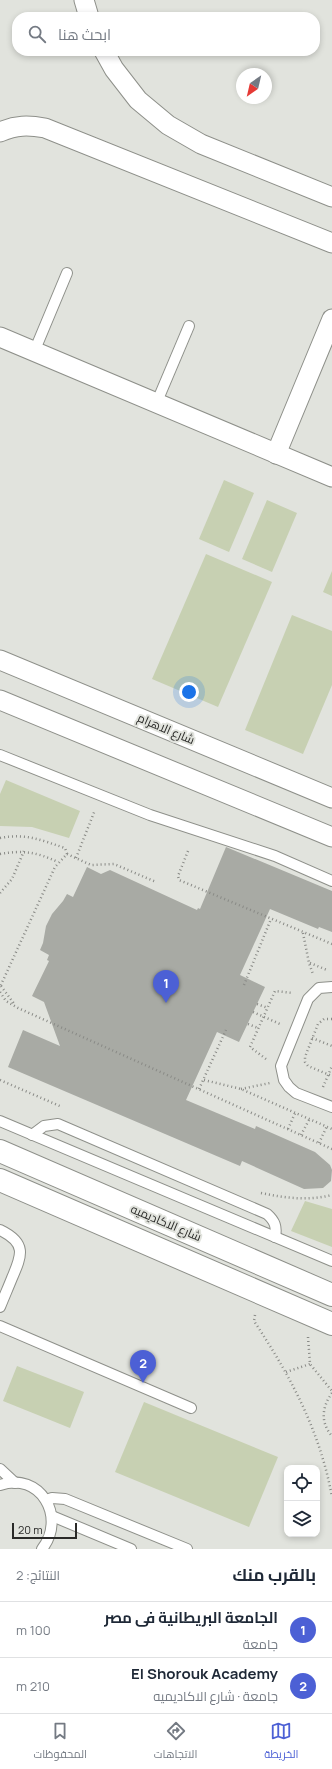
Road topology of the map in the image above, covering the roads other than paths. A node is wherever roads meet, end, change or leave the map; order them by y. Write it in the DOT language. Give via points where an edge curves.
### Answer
graph roads {
  1 [pos="84,0"];
  2 [pos="88,12"];
  3 [pos="107,56"];
  4 [pos="0,132"];
  5 [pos="332,197"];
  6 [pos="332,243"];
  7 [pos="67,273"];
  8 [pos="332,319"];
  9 [pos="189,326"];
  10 [pos="0,337"];
  11 [pos="34,352"];
  12 [pos="156,404"];
  13 [pos="276,454"];
  14 [pos="332,478"];
  15 [pos="0,660"];
  16 [pos="0,700"];
  17 [pos="0,755"];
  18 [pos="332,798"];
  19 [pos="332,837"];
  20 [pos="332,881"];
  21 [pos="332,986"];
  22 [pos="332,1107"];
  23 [pos="0,1121"];
  24 [pos="32,1135"];
  25 [pos="0,1151"];
  26 [pos="0,1180"];
  27 [pos="0,1230"];
  28 [pos="275,1238"];
  29 [pos="332,1261"];
  30 [pos="332,1295"];
  31 [pos="0,1307"];
  32 [pos="332,1324"];
  33 [pos="0,1326"];
  34 [pos="191,1408"];
  35 [pos="0,1469"];
  36 [pos="15,1483"];
  37 [pos="0,1485"];
  38 [pos="46,1500"];
  39 [pos="52,1516"];
  40 [pos="42,1549"];
  41 [pos="132,1549"];
  42 [pos="187,1549"];
  1 -- 2 [label="street"];
  3 -- 5 [label="street" via="138,100 168,125 201,144"];
  4 -- 6 [label="street" via="13,126 30,125 45,128"];
  7 -- 11 [label="lane"];
  8 -- 13 [label="street"];
  9 -- 12 [label="lane"];
  10 -- 11 [label="street"];
  11 -- 12 [label="street"];
  12 -- 13 [label="street"];
  13 -- 14 [label="street"];
  15 -- 18 [label="street, شارع الاهرام"];
  16 -- 19 [label="street"];
  17 -- 20 [label="lane" via="197,831 274,856"];
  21 -- 22 [label="lane" via="319,988 308,999 281,1066 284,1080 296,1093"];
  23 -- 24 [label="lane"];
  24 -- 28 [label="lane"];
  24 -- 28 [label="lane" via="44,1126 58,1124 267,1214 275,1223"];
  25 -- 30 [label="street, شارع الاكاديميه"];
  26 -- 32 [label="street"];
  27 -- 31 [label="lane" via="16,1241 21,1258"];
  28 -- 29 [label="lane"];
  33 -- 34 [label="lane"];
  35 -- 36 [label="lane"];
  36 -- 37 [label="lane"];
  36 -- 38 [label="lane" via="27,1485 38,1491"];
  38 -- 39 [label="lane"];
  38 -- 42 [label="lane" via="65,1499"];
  39 -- 40 [label="lane" via="53,1528"];
  39 -- 41 [label="lane"];
}
